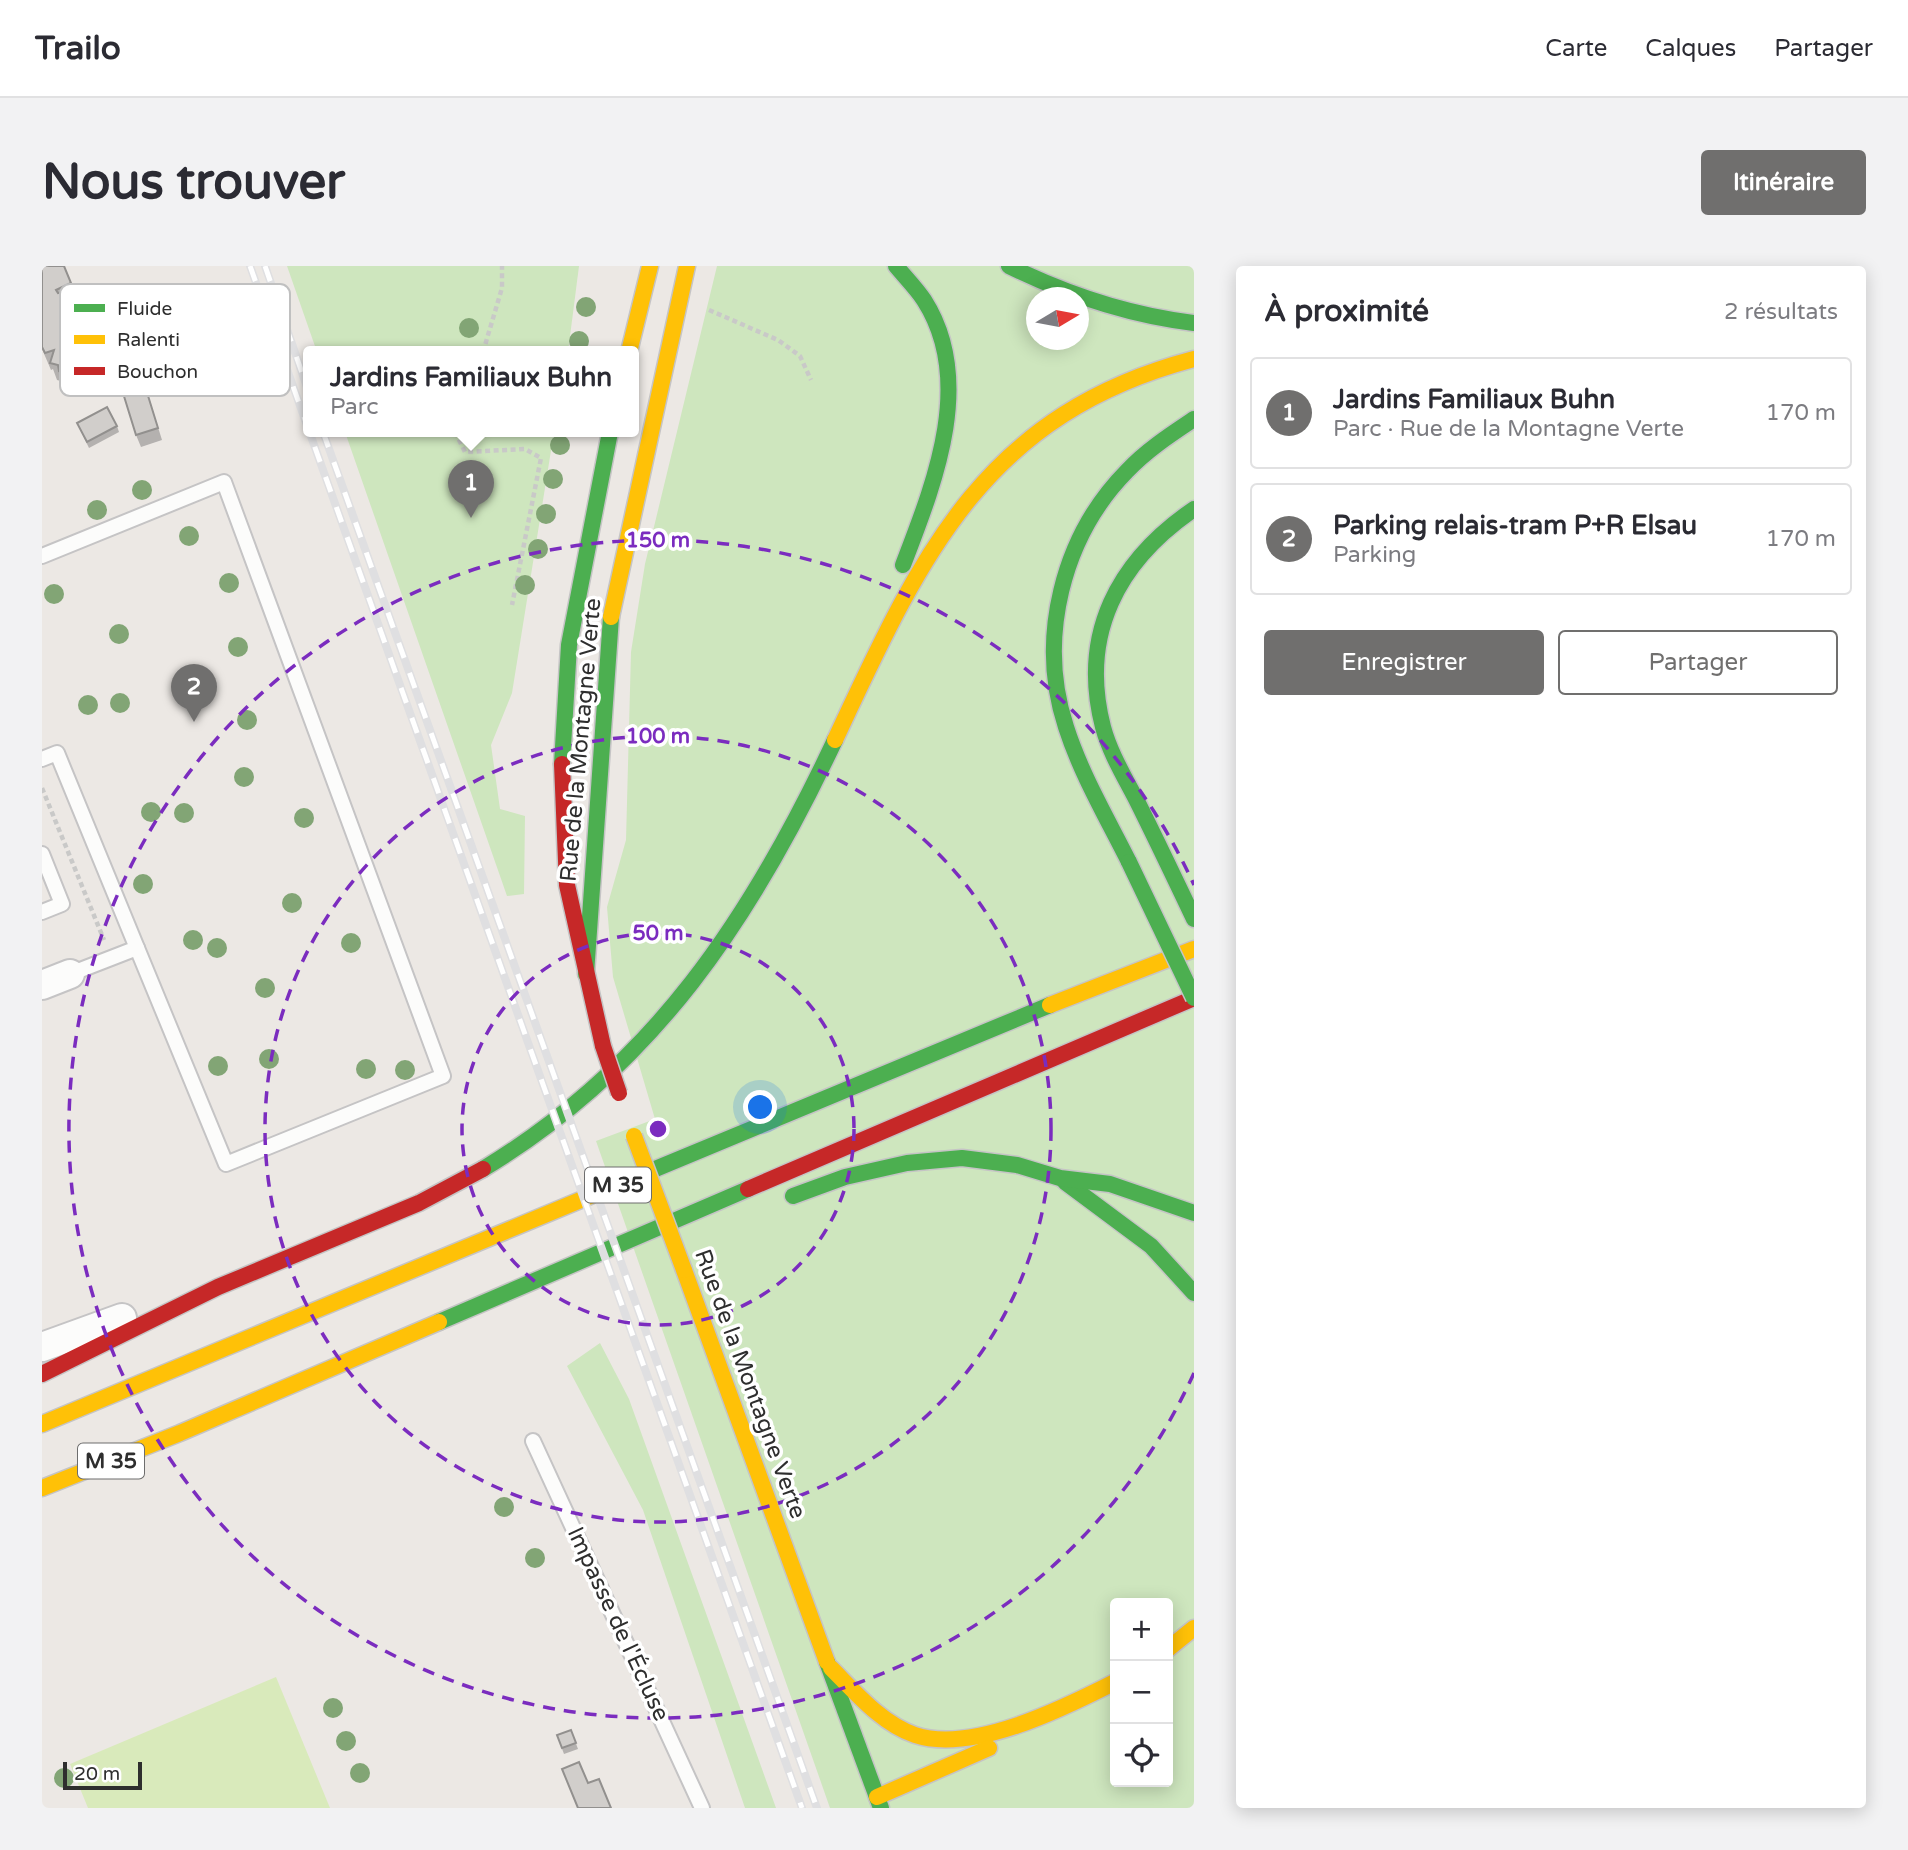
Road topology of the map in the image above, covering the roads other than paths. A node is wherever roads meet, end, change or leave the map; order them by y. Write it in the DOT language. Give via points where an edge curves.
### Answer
graph roads {
  1 [pos="650,266"];
  2 [pos="687,266"];
  3 [pos="896,266"];
  4 [pos="1009,266"];
  5 [pos="1194,323"];
  6 [pos="630,346"];
  7 [pos="1194,359"];
  8 [pos="1194,419"];
  9 [pos="609,437"];
  10 [pos="1194,509"];
  11 [pos="42,556"];
  12 [pos="844,718"];
  13 [pos="42,759"];
  14 [pos="42,854"];
  15 [pos="42,912"];
  16 [pos="1194,919"];
  17 [pos="137,948"];
  18 [pos="1194,949"];
  19 [pos="70,974"];
  20 [pos="586,974"];
  21 [pos="42,985"];
  22 [pos="1194,998"];
  23 [pos="1060,1178"];
  24 [pos="776,1202"];
  25 [pos="1194,1213"];
  26 [pos="687,1236"];
  27 [pos="240,1276"];
  28 [pos="1194,1293"];
  29 [pos="42,1347"];
  30 [pos="42,1374"];
  31 [pos="265,1396"];
  32 [pos="42,1424"];
  33 [pos="533,1441"];
  34 [pos="42,1488"];
  35 [pos="1194,1628"];
  36 [pos="1173,1645"];
  37 [pos="831,1668"];
  38 [pos="1110,1684"];
  39 [pos="1080,1699"];
  40 [pos="879,1803"];
  41 [pos="702,1808"];
  1 -- 6 [label="main road"];
  2 -- 20 [label="main road, Rue de la Montagne Verte" via="611,613"];
  3 -- 12 [label="main road" via="937,327 950,393 948,425 928,501"];
  4 -- 5 [label="main road" via="1089,300"];
  7 -- 12 [label="main road" via="1139,375 1076,407 972,493 904,600"];
  8 -- 22 [label="main road, bridge" via="1148,450 1090,515 1076,542 1056,617 1055,681 1068,734"];
  9 -- 20 [label="main road, Rue de la Montagne Verte" via="569,645 562,731 567,885"];
  10 -- 16 [label="main road" via="1172,522 1114,589 1097,647 1095,678 1102,726"];
  11 -- 17 [label="lane" via="224,482 443,1076 226,1164"];
  12 -- 27 [label="main road" via="800,814 735,928 689,991 632,1052 538,1133 464,1179"];
  13 -- 17 [label="lane" via="57,753"];
  14 -- 15 [label="lane" via="62,904"];
  17 -- 19 [label="lane"];
  18 -- 32 [label="main road, M 35" via="1032,1012"];
  19 -- 21 [label="street"];
  20 -- 37 [label="main road, Rue de la Montagne Verte, bridge" via="603,1046 634,1136"];
  22 -- 31 [label="main road, M 35"];
  23 -- 24 [label="main road" via="1017,1165 962,1158 906,1163 845,1177"];
  23 -- 25 [label="main road" via="1110,1184"];
  23 -- 28 [label="main road" via="1151,1246"];
  26 -- 31 [label="main road"];
  27 -- 29 [label="street"];
  27 -- 30 [label="main road"];
  31 -- 34 [label="main road, M 35"];
  33 -- 41 [label="lane, Impasse de l'Écluse"];
  35 -- 36 [label="main road"];
  37 -- 39 [label="main road" via="895,1725 936,1740 969,1737"];
  37 -- 40 [label="main road, Rue de la Montagne Verte"];
  38 -- 39 [label="main road"];
  39 -- 40 [label="main road" via="1029,1732 941,1767"];
}
